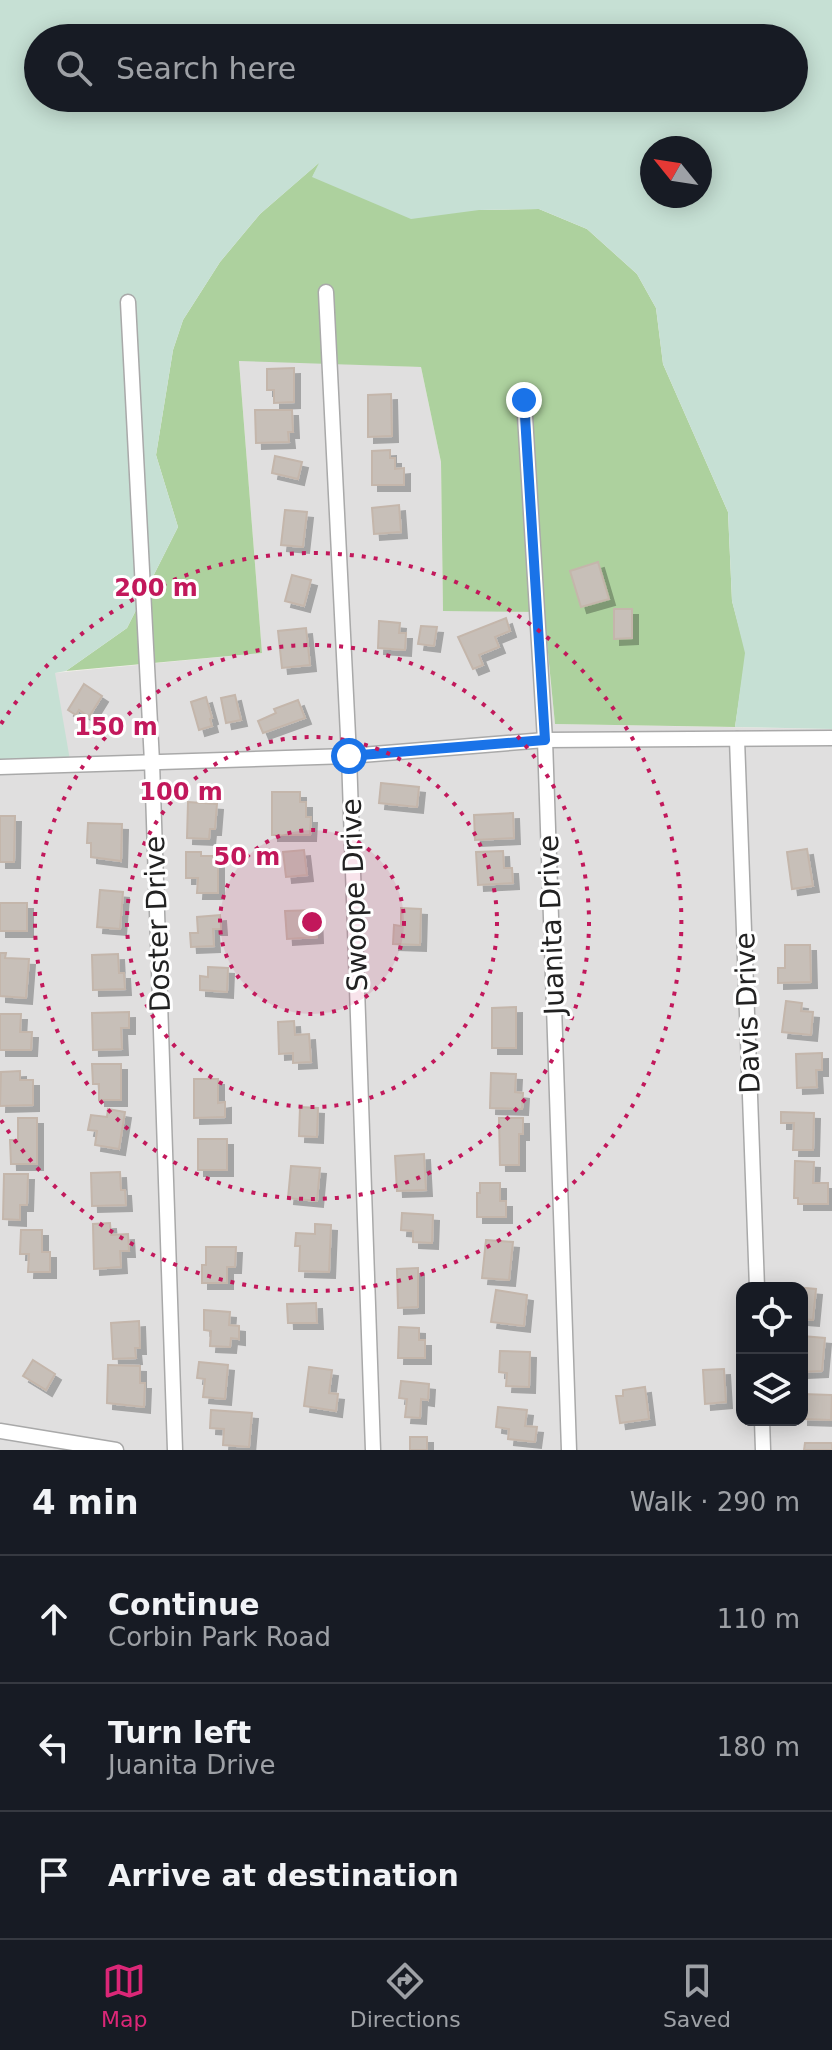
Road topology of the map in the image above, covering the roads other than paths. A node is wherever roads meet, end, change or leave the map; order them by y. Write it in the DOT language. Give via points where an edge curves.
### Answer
graph roads {
  1 [pos="326,292"];
  2 [pos="128,302"];
  3 [pos="524,400"];
  4 [pos="832,738"];
  5 [pos="737,739"];
  6 [pos="545,740"];
  7 [pos="349,756"];
  8 [pos="152,762"];
  9 [pos="0,767"];
  10 [pos="757,1282"];
  11 [pos="762,1426"];
  12 [pos="0,1431"];
  13 [pos="116,1450"];
  14 [pos="175,1450"];
  15 [pos="373,1450"];
  16 [pos="569,1450"];
  17 [pos="763,1450"];
  1 -- 7 [label="street, Swoope Drive"];
  2 -- 8 [label="street, Doster Drive"];
  3 -- 6 [label="street, Juanita Drive"];
  4 -- 5 [label="street"];
  5 -- 6 [label="street"];
  5 -- 10 [label="street, Davis Drive"];
  6 -- 7 [label="street"];
  6 -- 16 [label="street, Juanita Drive"];
  7 -- 8 [label="street"];
  7 -- 15 [label="street, Swoope Drive"];
  8 -- 9 [label="street"];
  8 -- 14 [label="street, Doster Drive"];
  11 -- 17 [label="street"];
  12 -- 13 [label="street"];
}
